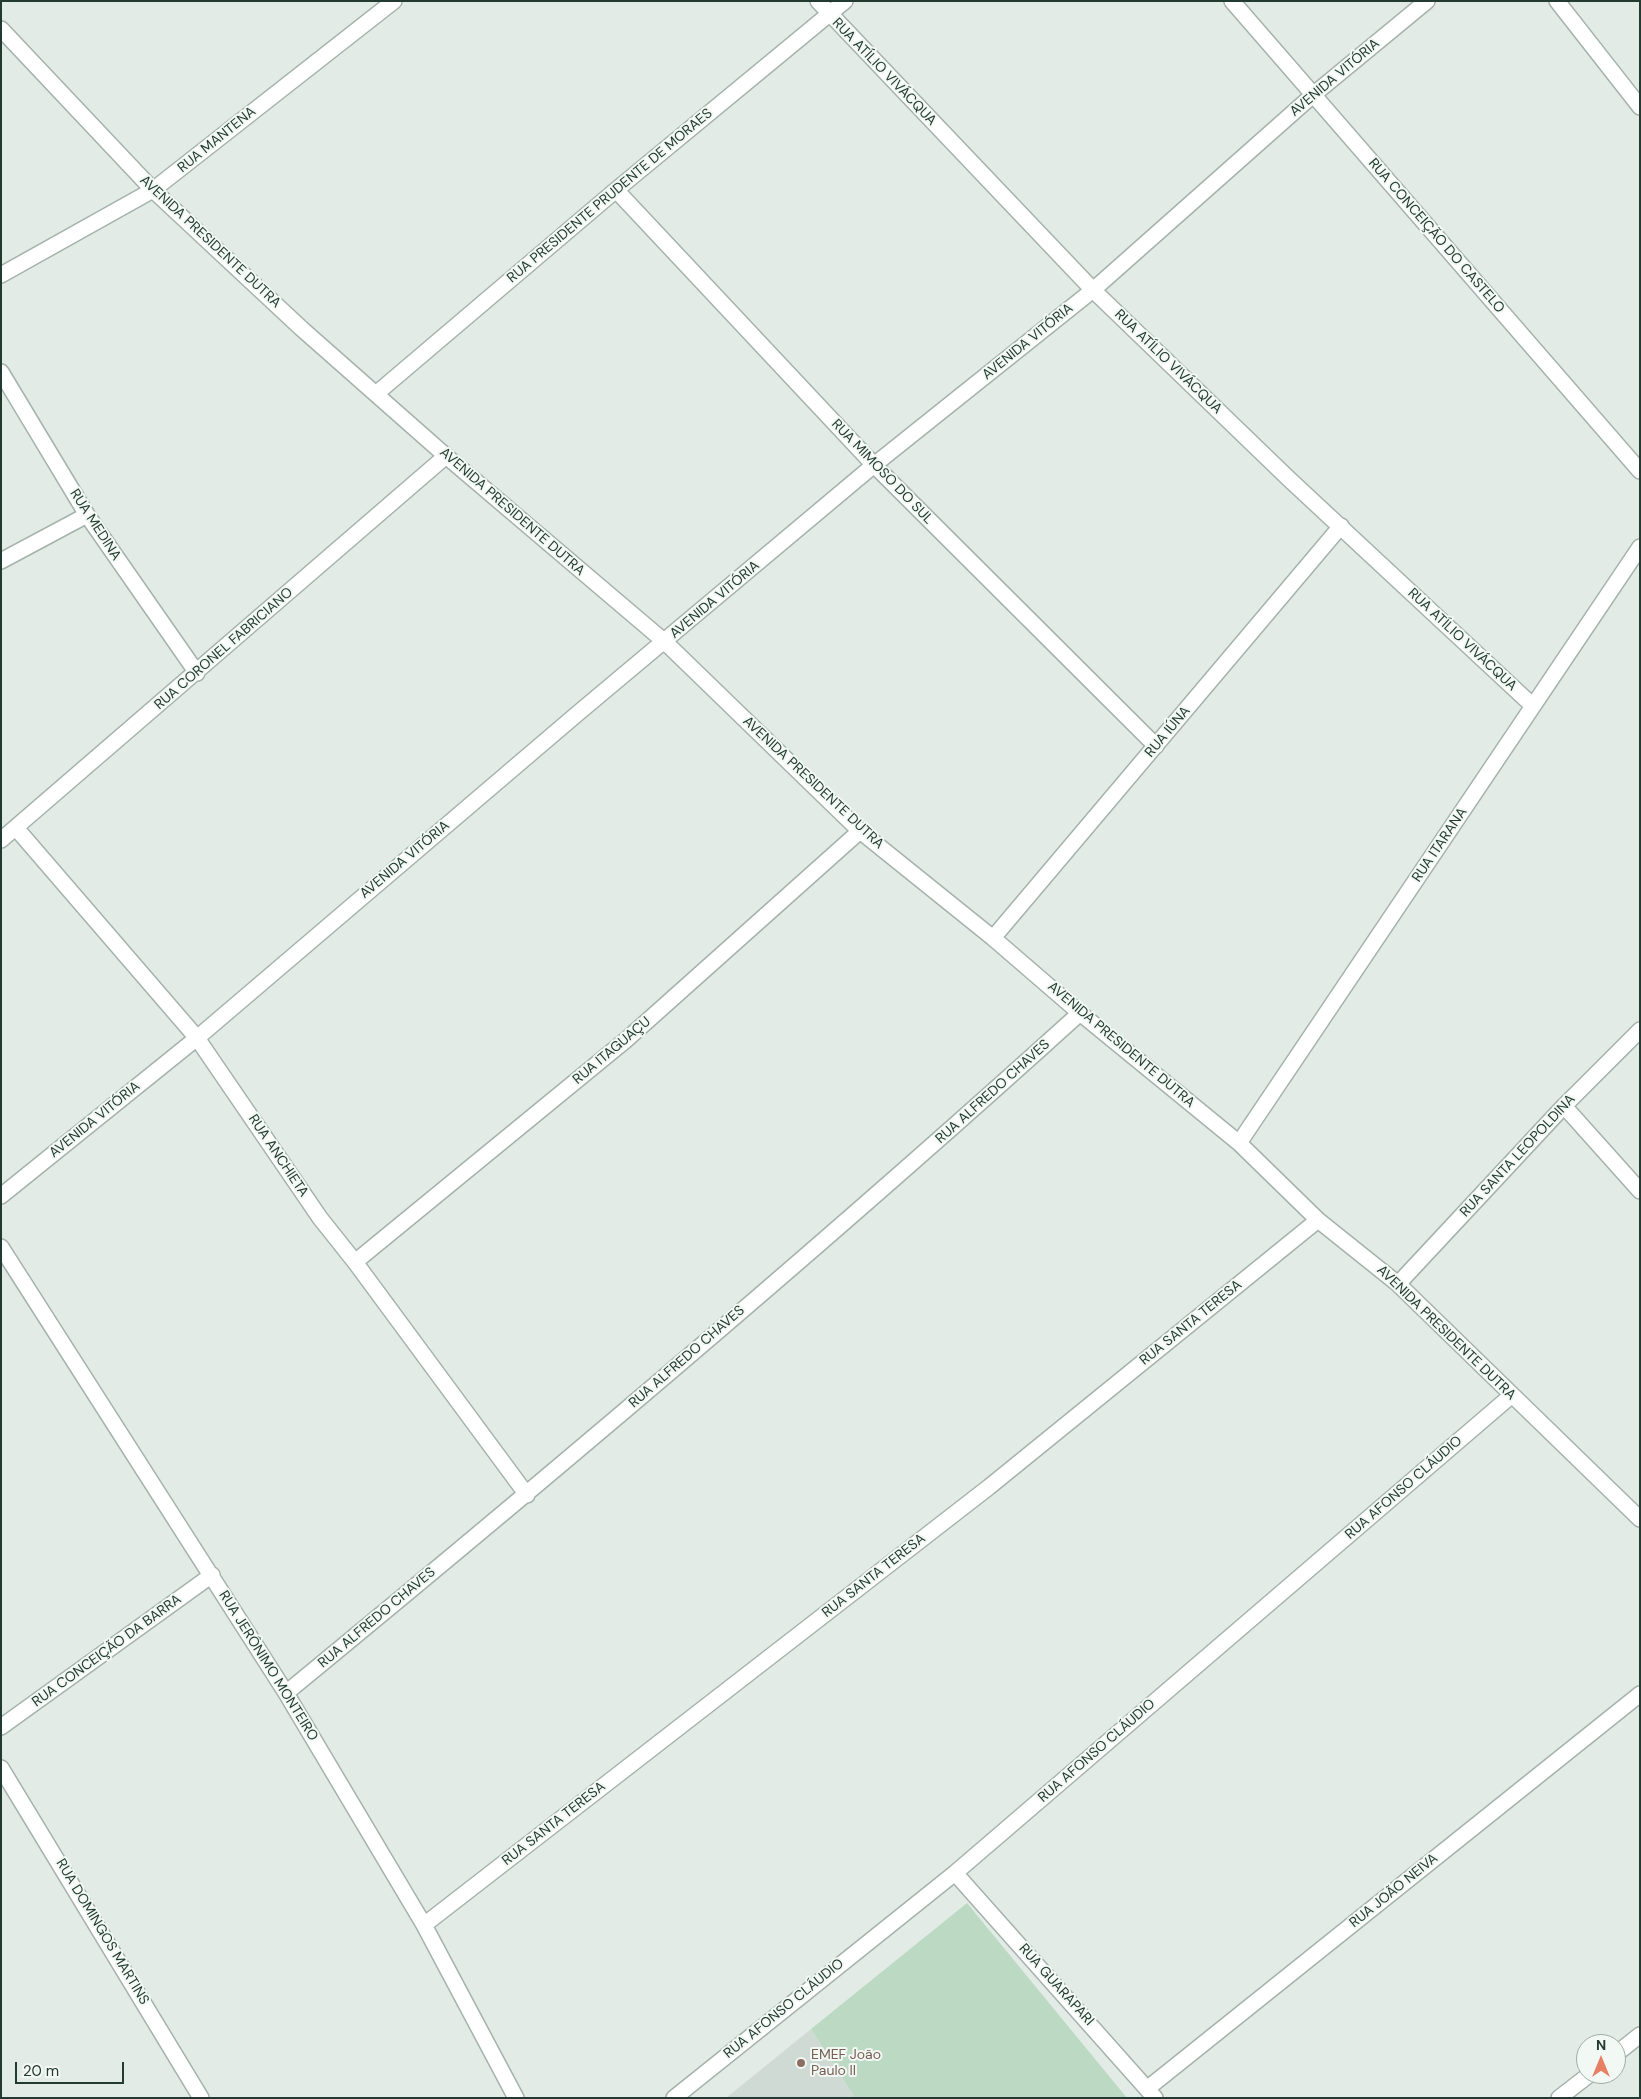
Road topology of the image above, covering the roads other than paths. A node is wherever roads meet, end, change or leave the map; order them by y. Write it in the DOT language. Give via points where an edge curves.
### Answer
graph roads {
  1 [pos="394,1"];
  2 [pos="818,1"];
  3 [pos="845,1"];
  4 [pos="1232,1"];
  5 [pos="1427,1"];
  6 [pos="1556,1"];
  7 [pos="829,15"];
  8 [pos="1,29"];
  9 [pos="1313,95"];
  10 [pos="1640,107"];
  11 [pos="153,190"];
  12 [pos="616,190"];
  13 [pos="1,275"];
  14 [pos="1093,290"];
  15 [pos="1,372"];
  16 [pos="378,393"];
  17 [pos="446,456"];
  18 [pos="874,465"];
  19 [pos="1640,471"];
  20 [pos="87,515"];
  21 [pos="1341,526"];
  22 [pos="1640,547"];
  23 [pos="1,560"];
  24 [pos="665,642"];
  25 [pos="197,673"];
  26 [pos="1533,706"];
  27 [pos="1156,746"];
  28 [pos="16,828"];
  29 [pos="860,831"];
  30 [pos="1,840"];
  31 [pos="993,938"];
  32 [pos="1080,1013"];
  33 [pos="1640,1030"];
  34 [pos="197,1038"];
  35 [pos="1564,1106"];
  36 [pos="1239,1142"];
  37 [pos="1640,1191"];
  38 [pos="1,1196"];
  39 [pos="1318,1220"];
  40 [pos="1,1247"];
  41 [pos="355,1262"];
  42 [pos="1398,1284"];
  43 [pos="1512,1395"];
  44 [pos="527,1495"];
  45 [pos="1640,1519"];
  46 [pos="212,1575"];
  47 [pos="286,1693"];
  48 [pos="1640,1694"];
  49 [pos="1,1726"];
  50 [pos="1,1768"];
  51 [pos="955,1873"];
  52 [pos="424,1925"];
  53 [pos="1640,2035"];
  54 [pos="1626,2046"];
  55 [pos="1577,2084"];
  56 [pos="1152,2093"];
  57 [pos="201,2098"];
  58 [pos="516,2098"];
  59 [pos="674,2098"];
  60 [pos="1559,2098"];
  1 -- 11 [label="street, RUA MANTENA"];
  2 -- 7 [label="street, RUA ATÍLIO VIVÁCQUA"];
  3 -- 7 [label="street, RUA PRESIDENTE PRUDENTE DE MORAES"];
  4 -- 9 [label="street, RUA CONCEIÇÃO DO CASTELO"];
  5 -- 9 [label="street, AVENIDA VITÓRIA"];
  6 -- 10 [label="street"];
  7 -- 12 [label="street, RUA PRESIDENTE PRUDENTE DE MORAES"];
  7 -- 14 [label="street, RUA ATÍLIO VIVÁCQUA"];
  8 -- 11 [label="street, AVENIDA PRESIDENTE DUTRA"];
  9 -- 14 [label="street, AVENIDA VITÓRIA"];
  9 -- 19 [label="street, RUA CONCEIÇÃO DO CASTELO"];
  11 -- 13 [label="street, RUA MANTENA"];
  11 -- 16 [label="street, AVENIDA PRESIDENTE DUTRA" via="302,329"];
  12 -- 16 [label="street, RUA PRESIDENTE PRUDENTE DE MORAES"];
  12 -- 18 [label="street, RUA MIMOSO DO SUL"];
  14 -- 18 [label="street, AVENIDA VITÓRIA"];
  14 -- 21 [label="street, RUA ATÍLIO VIVÁCQUA"];
  15 -- 20 [label="street, RUA MEDINA"];
  16 -- 17 [label="street, AVENIDA PRESIDENTE DUTRA"];
  17 -- 24 [label="street, AVENIDA PRESIDENTE DUTRA"];
  17 -- 25 [label="street, RUA CORONEL FABRICIANO"];
  18 -- 24 [label="street, AVENIDA VITÓRIA"];
  18 -- 27 [label="street, RUA MIMOSO DO SUL"];
  20 -- 23 [label="street"];
  20 -- 25 [label="street, RUA MEDINA"];
  21 -- 26 [label="street, RUA ATÍLIO VIVÁCQUA"];
  21 -- 27 [label="street, RUA IÚNA"];
  22 -- 26 [label="street, RUA ITARANA"];
  24 -- 29 [label="street, AVENIDA PRESIDENTE DUTRA"];
  24 -- 34 [label="street, AVENIDA VITÓRIA"];
  25 -- 28 [label="street, RUA CORONEL FABRICIANO"];
  26 -- 36 [label="street, RUA ITARANA"];
  27 -- 31 [label="street, RUA IÚNA"];
  28 -- 30 [label="street, RUA CORONEL FABRICIANO"];
  28 -- 34 [label="street, RUA ANCHIETA"];
  29 -- 31 [label="street, AVENIDA PRESIDENTE DUTRA"];
  29 -- 41 [label="street, RUA ITAGUAÇU" via="626,1040"];
  31 -- 32 [label="street, AVENIDA PRESIDENTE DUTRA"];
  32 -- 36 [label="street, AVENIDA PRESIDENTE DUTRA"];
  32 -- 44 [label="street, RUA ALFREDO CHAVES" via="944,1136"];
  33 -- 35 [label="street, RUA SANTA LEOPOLDINA"];
  34 -- 38 [label="street, AVENIDA VITÓRIA"];
  34 -- 41 [label="street, RUA ANCHIETA" via="320,1218"];
  35 -- 37 [label="street"];
  35 -- 42 [label="street, RUA SANTA LEOPOLDINA"];
  36 -- 39 [label="street, AVENIDA PRESIDENTE DUTRA"];
  39 -- 42 [label="street, AVENIDA PRESIDENTE DUTRA"];
  39 -- 52 [label="street, RUA SANTA TERESA" via="989,1488"];
  40 -- 46 [label="street, RUA JERÔNIMO MONTEIRO"];
  41 -- 44 [label="street, RUA ANCHIETA"];
  42 -- 43 [label="street, AVENIDA PRESIDENTE DUTRA"];
  43 -- 45 [label="street, AVENIDA PRESIDENTE DUTRA"];
  43 -- 51 [label="street, RUA AFONSO CLÁUDIO"];
  44 -- 47 [label="street, RUA ALFREDO CHAVES"];
  46 -- 47 [label="street, RUA JERÔNIMO MONTEIRO"];
  46 -- 49 [label="street, RUA CONCEIÇÃO DA BARRA"];
  47 -- 52 [label="street, RUA JERÔNIMO MONTEIRO"];
  48 -- 56 [label="street, RUA JOÃO NEIVA"];
  50 -- 57 [label="street, RUA DOMINGOS MARTINS"];
  51 -- 56 [label="street, RUA GUARAPARI"];
  51 -- 59 [label="street, RUA AFONSO CLÁUDIO"];
  52 -- 58 [label="street, RUA JERÔNIMO MONTEIRO"];
  53 -- 54 [label="street"];
  55 -- 60 [label="street"];
}
